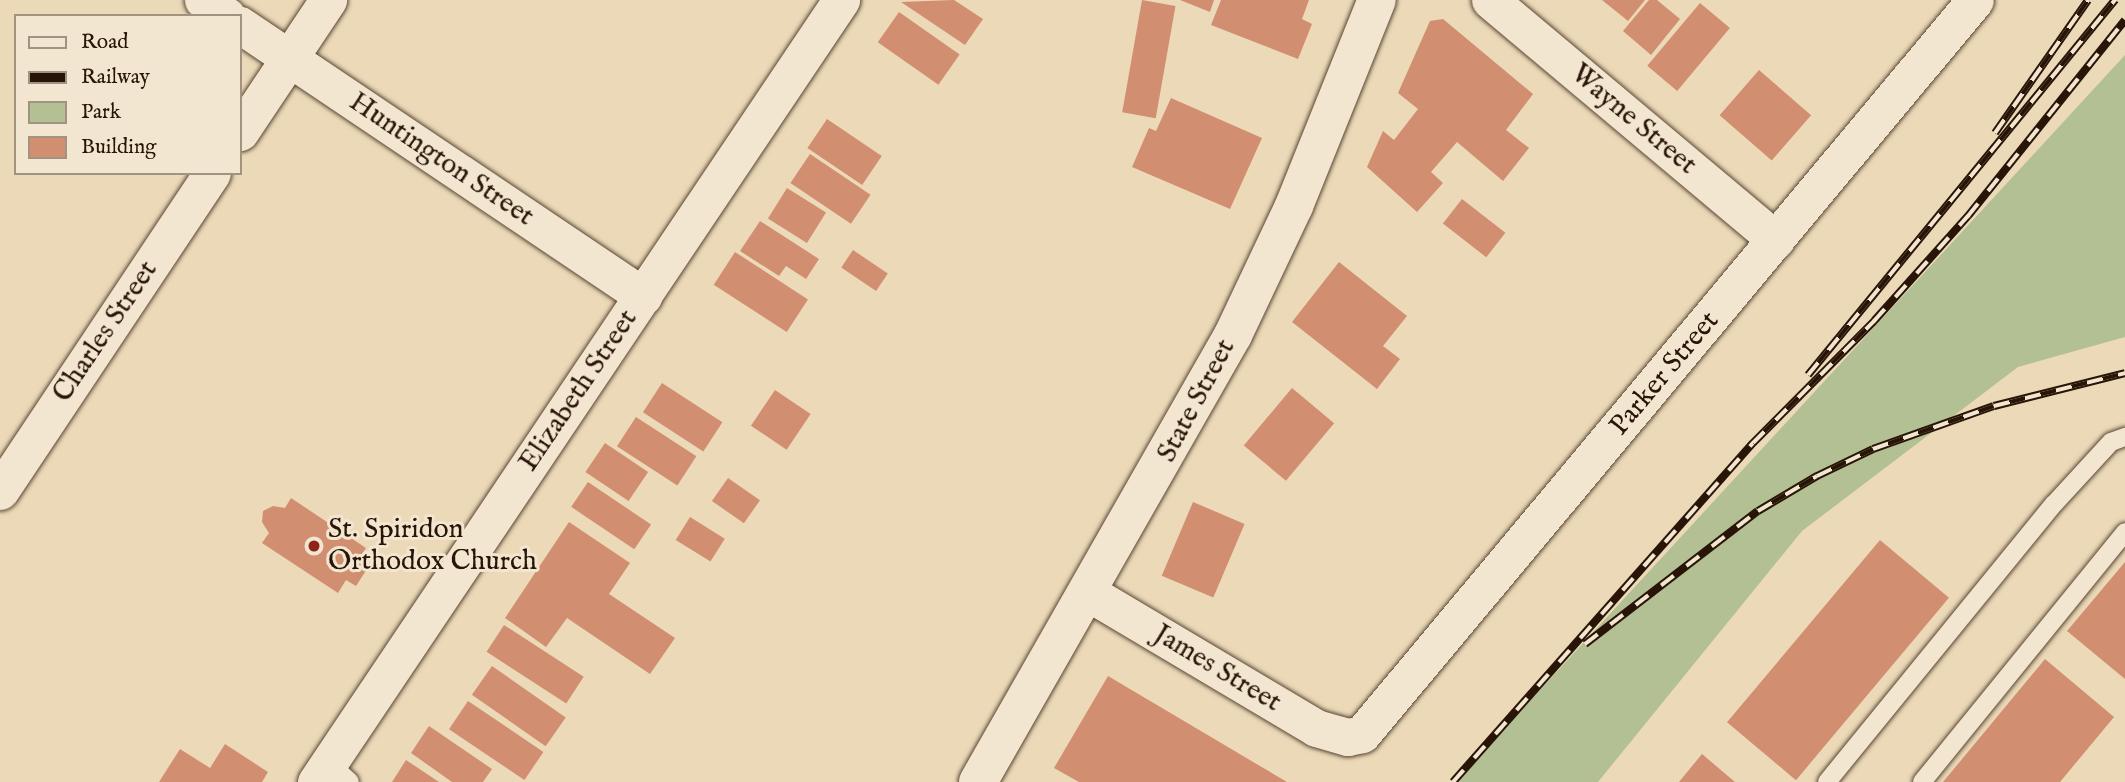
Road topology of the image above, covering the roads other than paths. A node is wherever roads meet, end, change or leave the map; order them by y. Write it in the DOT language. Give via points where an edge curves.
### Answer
graph roads {
  1 [pos="203,0"];
  2 [pos="328,0"];
  3 [pos="841,0"];
  4 [pos="1377,0"];
  5 [pos="1490,0"];
  6 [pos="1975,0"];
  7 [pos="224,14"];
  8 [pos="242,25"];
  9 [pos="290,58"];
  10 [pos="242,129"];
  11 [pos="211,175"];
  12 [pos="1776,240"];
  13 [pos="643,296"];
  14 [pos="2125,437"];
  15 [pos="0,491"];
  16 [pos="2125,532"];
  17 [pos="1089,593"];
  18 [pos="1348,737"];
  19 [pos="332,776"];
  20 [pos="978,782"];
  21 [pos="1827,782"];
  22 [pos="1922,782"];
  1 -- 7 [label="street"];
  2 -- 9 [label="street"];
  3 -- 13 [label="street, Elizabeth Street"];
  4 -- 17 [label="street, State Street" via="1294,206 1233,335"];
  5 -- 12 [label="street, Wayne Street"];
  6 -- 12 [label="street, Parker Street"];
  8 -- 9 [label="street, Huntington Street"];
  9 -- 10 [label="street"];
  9 -- 13 [label="street, Huntington Street"];
  11 -- 15 [label="street, Charles Street"];
  12 -- 18 [label="street, Parker Street" via="1374,724 1362,734"];
  13 -- 19 [label="street, Elizabeth Street"];
  14 -- 21 [label="lane" via="2110,442 2054,504"];
  16 -- 22 [label="lane"];
  17 -- 18 [label="street, James Street" via="1316,728"];
  17 -- 20 [label="street, State Street"];
}
